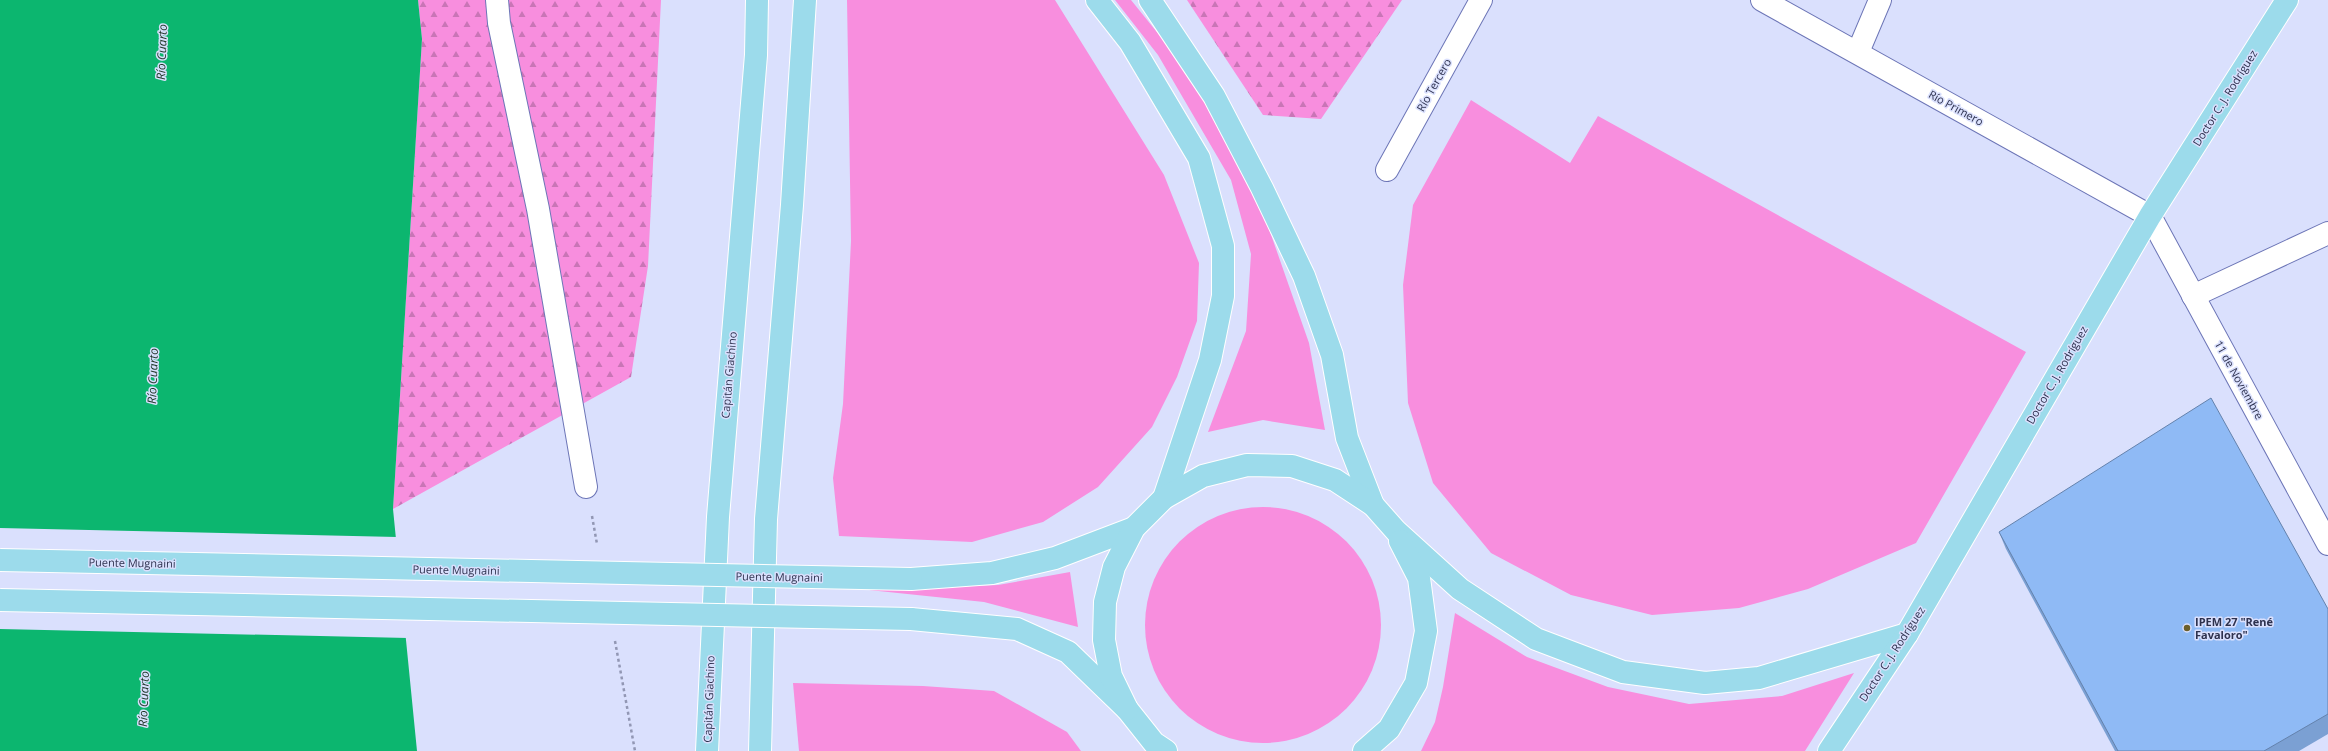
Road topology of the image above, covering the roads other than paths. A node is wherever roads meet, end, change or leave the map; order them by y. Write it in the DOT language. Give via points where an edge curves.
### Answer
graph roads {
  1 [pos="497,0"];
  2 [pos="757,0"];
  3 [pos="805,0"];
  4 [pos="1097,0"];
  5 [pos="1150,0"];
  6 [pos="1481,0"];
  7 [pos="1762,0"];
  8 [pos="1880,0"];
  9 [pos="2287,0"];
  10 [pos="1858,52"];
  11 [pos="1387,170"];
  12 [pos="2150,216"];
  13 [pos="2328,233"];
  14 [pos="2193,296"];
  15 [pos="586,487"];
  16 [pos="1164,498"];
  17 [pos="1373,505"];
  18 [pos="1134,528"];
  19 [pos="1396,531"];
  20 [pos="2328,544"];
  21 [pos="0,560"];
  22 [pos="0,600"];
  23 [pos="1907,634"];
  24 [pos="760,709"];
  25 [pos="1127,709"];
  26 [pos="1158,748"];
  27 [pos="707,751"];
  28 [pos="760,751"];
  29 [pos="767,751"];
  30 [pos="1364,751"];
  31 [pos="1829,751"];
  1 -- 15 [label="street" via="499,23 538,209"];
  2 -- 27 [label="main road, Capitán Giachino" via="756,55 718,517"];
  3 -- 24 [label="main road" via="792,206 766,519"];
  4 -- 16 [label="main road" via="1130,42 1199,158 1223,246 1223,296 1210,360"];
  5 -- 17 [label="main road" via="1214,96 1304,276 1332,355 1347,438"];
  6 -- 11 [label="street, Río Tercero"];
  7 -- 10 [label="street, Río Primero"];
  8 -- 10 [label="street"];
  9 -- 12 [label="main road, Doctor C. J. Rodríguez"];
  10 -- 12 [label="street, Río Primero"];
  12 -- 14 [label="street, 11 de Noviembre"];
  12 -- 23 [label="main road, Doctor C. J. Rodríguez"];
  13 -- 14 [label="street"];
  14 -- 20 [label="street, 11 de Noviembre"];
  16 -- 17 [label="main road" via="1203,476 1247,464 1292,466 1335,480"];
  16 -- 18 [label="main road"];
  17 -- 19 [label="main road"];
  18 -- 21 [label="main road, Puente Mugnaini, bridge" via="1055,558 992,573 911,579"];
  18 -- 25 [label="main road" via="1114,567 1105,602 1104,640 1111,676"];
  19 -- 23 [label="main road" via="1460,588 1536,639 1623,672 1705,683 1759,678"];
  19 -- 30 [label="main road" via="1419,578 1426,631 1416,683 1389,729"];
  22 -- 25 [label="main road, bridge" via="911,619 1017,629 1068,652"];
  23 -- 31 [label="main road, Doctor C. J. Rodríguez"];
  24 -- 28 [label="main road"];
  24 -- 29 [label="main road"];
  25 -- 26 [label="main road"];
}
